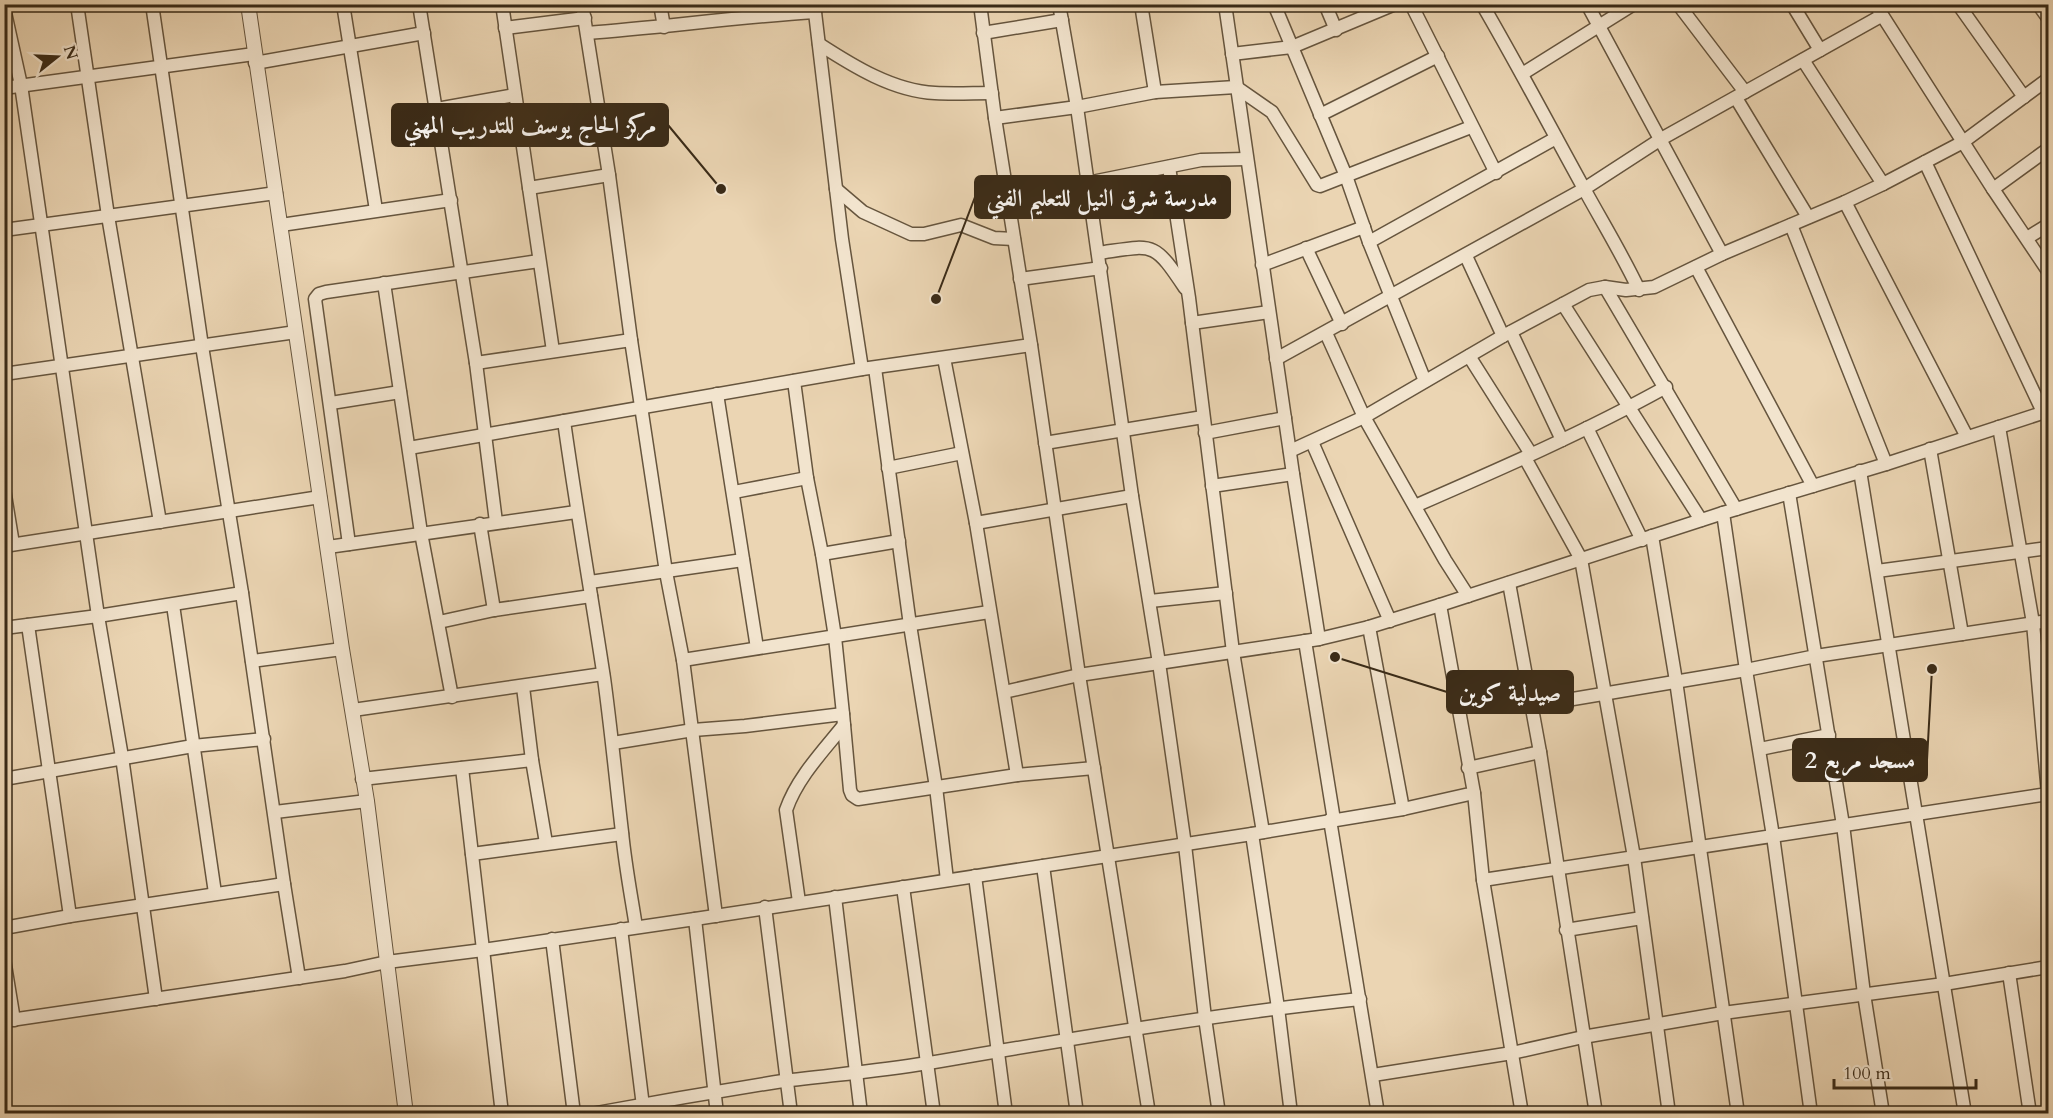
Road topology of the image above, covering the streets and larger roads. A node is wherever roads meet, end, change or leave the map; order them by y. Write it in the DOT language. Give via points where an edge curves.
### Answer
graph roads {
  1 [pos="76,4"];
  2 [pos="152,4"];
  3 [pos="248,4"];
  4 [pos="344,4"];
  5 [pos="419,4"];
  6 [pos="502,4"];
  7 [pos="582,4"];
  8 [pos="660,4"];
  9 [pos="726,4"];
  10 [pos="980,4"];
  11 [pos="1059,4"];
  12 [pos="1141,4"];
  13 [pos="1225,4"];
  14 [pos="1274,4"];
  15 [pos="1325,4"];
  16 [pos="1395,4"];
  17 [pos="1411,4"];
  18 [pos="1482,4"];
  19 [pos="1587,4"];
  20 [pos="1634,4"];
  21 [pos="1678,4"];
  22 [pos="1792,4"];
  23 [pos="1958,4"];
  24 [pos="2038,4"];
  25 [pos="4,8"];
  26 [pos="815,8"];
  27 [pos="1877,8"];
  28 [pos="585,18"];
  29 [pos="728,18"];
  30 [pos="2049,18"];
  31 [pos="1062,20"];
  32 [pos="1599,26"];
  33 [pos="664,27"];
  34 [pos="505,28"];
  35 [pos="1336,30"];
  36 [pos="424,33"];
  37 [pos="587,33"];
  38 [pos="983,33"];
  39 [pos="819,44"];
  40 [pos="1292,47"];
  41 [pos="350,48"];
  42 [pos="1820,50"];
  43 [pos="1232,54"];
  44 [pos="1438,56"];
  45 [pos="255,58"];
  46 [pos="1803,60"];
  47 [pos="162,67"];
  48 [pos="1522,74"];
  49 [pos="87,77"];
  50 [pos="2049,79"];
  51 [pos="21,85"];
  52 [pos="1236,87"];
  53 [pos="4,88"];
  54 [pos="1155,92"];
  55 [pos="992,93"];
  56 [pos="515,95"];
  57 [pos="1741,95"];
  58 [pos="2024,97"];
  59 [pos="1077,107"];
  60 [pos="437,109"];
  61 [pos="1320,115"];
  62 [pos="995,118"];
  63 [pos="1471,127"];
  64 [pos="1556,138"];
  65 [pos="1661,139"];
  66 [pos="1963,142"];
  67 [pos="2049,149"];
  68 [pos="1246,159"];
  69 [pos="1925,162"];
  70 [pos="1168,167"];
  71 [pos="1496,173"];
  72 [pos="609,175"];
  73 [pos="1346,176"];
  74 [pos="1087,183"];
  75 [pos="1883,184"];
  76 [pos="529,188"];
  77 [pos="836,189"];
  78 [pos="1584,189"];
  79 [pos="1993,189"];
  80 [pos="276,193"];
  81 [pos="451,200"];
  82 [pos="1845,202"];
  83 [pos="181,207"];
  84 [pos="376,210"];
  85 [pos="108,216"];
  86 [pos="1808,217"];
  87 [pos="41,224"];
  88 [pos="281,225"];
  89 [pos="1791,225"];
  90 [pos="2049,225"];
  91 [pos="1364,227"];
  92 [pos="4,230"];
  93 [pos="2027,238"];
  94 [pos="1014,239"];
  95 [pos="1369,242"];
  96 [pos="1306,248"];
  97 [pos="1098,253"];
  98 [pos="1722,254"];
  99 [pos="1466,256"];
  100 [pos="539,261"];
  101 [pos="1262,265"];
  102 [pos="1696,267"];
  103 [pos="1101,268"];
  104 [pos="462,271"];
  105 [pos="2049,271"];
  106 [pos="1020,279"];
  107 [pos="384,283"];
  108 [pos="1605,287"];
  109 [pos="1639,290"];
  110 [pos="1188,292"];
  111 [pos="1390,296"];
  112 [pos="1563,304"];
  113 [pos="1269,312"];
  114 [pos="1192,323"];
  115 [pos="1342,324"];
  116 [pos="296,332"];
  117 [pos="1326,333"];
  118 [pos="1507,334"];
  119 [pos="631,340"];
  120 [pos="202,345"];
  121 [pos="1031,345"];
  122 [pos="553,351"];
  123 [pos="1469,356"];
  124 [pos="132,357"];
  125 [pos="945,358"];
  126 [pos="1276,359"];
  127 [pos="477,363"];
  128 [pos="62,365"];
  129 [pos="868,369"];
  130 [pos="4,374"];
  131 [pos="794,381"];
  132 [pos="1425,381"];
  133 [pos="1666,387"];
  134 [pos="400,392"];
  135 [pos="717,394"];
  136 [pos="331,403"];
  137 [pos="1629,407"];
  138 [pos="641,408"];
  139 [pos="2046,412"];
  140 [pos="1203,417"];
  141 [pos="1364,417"];
  142 [pos="1285,418"];
  143 [pos="564,420"];
  144 [pos="1999,427"];
  145 [pos="1587,428"];
  146 [pos="1123,429"];
  147 [pos="1205,433"];
  148 [pos="485,434"];
  149 [pos="1967,437"];
  150 [pos="1562,440"];
  151 [pos="1045,442"];
  152 [pos="1312,442"];
  153 [pos="410,448"];
  154 [pos="1930,449"];
  155 [pos="1290,451"];
  156 [pos="962,453"];
  157 [pos="1528,456"];
  158 [pos="1886,464"];
  159 [pos="888,468"];
  160 [pos="1860,471"];
  161 [pos="1293,474"];
  162 [pos="807,478"];
  163 [pos="1212,486"];
  164 [pos="1813,486"];
  165 [pos="4,489"];
  166 [pos="734,492"];
  167 [pos="1789,493"];
  168 [pos="1132,496"];
  169 [pos="320,497"];
  170 [pos="1414,506"];
  171 [pos="1055,509"];
  172 [pos="1736,509"];
  173 [pos="230,511"];
  174 [pos="576,512"];
  175 [pos="1723,513"];
  176 [pos="1701,520"];
  177 [pos="160,522"];
  178 [pos="496,522"];
  179 [pos="976,523"];
  180 [pos="480,524"];
  181 [pos="422,533"];
  182 [pos="87,534"];
  183 [pos="1647,538"];
  184 [pos="899,541"];
  185 [pos="349,544"];
  186 [pos="9,545"];
  187 [pos="328,547"];
  188 [pos="2049,548"];
  189 [pos="2021,552"];
  190 [pos="822,554"];
  191 [pos="1581,559"];
  192 [pos="743,560"];
  193 [pos="1948,562"];
  194 [pos="1877,571"];
  195 [pos="666,572"];
  196 [pos="590,582"];
  197 [pos="1509,583"];
  198 [pos="242,593"];
  199 [pos="1227,593"];
  200 [pos="591,596"];
  201 [pos="1468,596"];
  202 [pos="1150,601"];
  203 [pos="173,605"];
  204 [pos="1440,605"];
  205 [pos="495,610"];
  206 [pos="989,612"];
  207 [pos="98,616"];
  208 [pos="1390,621"];
  209 [pos="2049,621"];
  210 [pos="439,622"];
  211 [pos="2033,623"];
  212 [pos="28,625"];
  213 [pos="910,625"];
  214 [pos="1369,627"];
  215 [pos="4,628"];
  216 [pos="1962,634"];
  217 [pos="835,637"];
  218 [pos="1319,639"];
  219 [pos="1305,641"];
  220 [pos="1889,645"];
  221 [pos="758,648"];
  222 [pos="342,649"];
  223 [pos="1233,652"];
  224 [pos="1816,656"];
  225 [pos="683,660"];
  226 [pos="252,661"];
  227 [pos="1159,663"];
  228 [pos="1746,670"];
  229 [pos="603,674"];
  230 [pos="1079,675"];
  231 [pos="1676,681"];
  232 [pos="523,687"];
  233 [pos="1004,692"];
  234 [pos="1605,694"];
  235 [pos="452,697"];
  236 [pos="1531,706"];
  237 [pos="353,710"];
  238 [pos="843,720"];
  239 [pos="693,730"];
  240 [pos="1829,735"];
  241 [pos="264,739"];
  242 [pos="613,743"];
  243 [pos="193,746"];
  244 [pos="1760,749"];
  245 [pos="1540,753"];
  246 [pos="123,757"];
  247 [pos="532,760"];
  248 [pos="462,768"];
  249 [pos="1094,768"];
  250 [pos="1468,768"];
  251 [pos="49,771"];
  252 [pos="1017,775"];
  253 [pos="4,779"];
  254 [pos="362,779"];
  255 [pos="936,787"];
  256 [pos="1474,793"];
  257 [pos="2048,794"];
  258 [pos="366,801"];
  259 [pos="1403,809"];
  260 [pos="275,812"];
  261 [pos="1916,814"];
  262 [pos="1332,820"];
  263 [pos="1843,825"];
  264 [pos="1258,833"];
  265 [pos="622,834"];
  266 [pos="1773,836"];
  267 [pos="546,843"];
  268 [pos="1185,845"];
  269 [pos="1699,846"];
  270 [pos="472,854"];
  271 [pos="1110,856"];
  272 [pos="1634,857"];
  273 [pos="1043,866"];
  274 [pos="1558,869"];
  275 [pos="975,876"];
  276 [pos="947,880"];
  277 [pos="1483,880"];
  278 [pos="284,884"];
  279 [pos="903,887"];
  280 [pos="215,893"];
  281 [pos="835,897"];
  282 [pos="799,902"];
  283 [pos="144,905"];
  284 [pos="765,907"];
  285 [pos="716,915"];
  286 [pos="70,916"];
  287 [pos="1642,918"];
  288 [pos="695,919"];
  289 [pos="636,927"];
  290 [pos="4,928"];
  291 [pos="621,929"];
  292 [pos="1566,930"];
  293 [pos="552,939"];
  294 [pos="483,950"];
  295 [pos="4,959"];
  296 [pos="387,962"];
  297 [pos="2049,967"];
  298 [pos="2009,973"];
  299 [pos="299,978"];
  300 [pos="1944,984"];
  301 [pos="1864,994"];
  302 [pos="156,999"];
  303 [pos="1359,999"];
  304 [pos="1796,1004"];
  305 [pos="1278,1008"];
  306 [pos="1723,1013"];
  307 [pos="1205,1018"];
  308 [pos="9,1020"];
  309 [pos="1656,1024"];
  310 [pos="1136,1030"];
  311 [pos="1583,1037"];
  312 [pos="1066,1040"];
  313 [pos="997,1050"];
  314 [pos="1512,1053"];
  315 [pos="927,1063"];
  316 [pos="855,1073"];
  317 [pos="1373,1075"];
  318 [pos="787,1081"];
  319 [pos="713,1092"];
  320 [pos="644,1109"];
  321 [pos="406,1113"];
  322 [pos="502,1113"];
  323 [pos="574,1113"];
  324 [pos="591,1113"];
  325 [pos="717,1113"];
  326 [pos="791,1113"];
  327 [pos="861,1113"];
  328 [pos="934,1113"];
  329 [pos="1006,1113"];
  330 [pos="1077,1113"];
  331 [pos="1149,1113"];
  332 [pos="1219,1113"];
  333 [pos="1291,1113"];
  334 [pos="1378,1113"];
  335 [pos="1522,1113"];
  336 [pos="1596,1113"];
  337 [pos="1669,1113"];
  338 [pos="1738,1113"];
  339 [pos="1811,1113"];
  340 [pos="1883,1113"];
  341 [pos="1965,1113"];
  342 [pos="2031,1113"];
  1 -- 49 [label="street"];
  2 -- 47 [label="street"];
  3 -- 45 [label="street"];
  4 -- 41 [label="street"];
  5 -- 36 [label="street"];
  6 -- 34 [label="street"];
  7 -- 28 [label="street"];
  8 -- 33 [label="street"];
  9 -- 29 [label="street"];
  10 -- 38 [label="street"];
  11 -- 31 [label="street"];
  12 -- 54 [label="street"];
  13 -- 43 [label="street"];
  14 -- 40 [label="street"];
  15 -- 35 [label="street"];
  16 -- 35 [label="street"];
  17 -- 44 [label="street"];
  18 -- 48 [label="street"];
  19 -- 32 [label="street"];
  20 -- 32 [label="street"];
  21 -- 57 [label="street"];
  22 -- 42 [label="street"];
  23 -- 58 [label="street"];
  24 -- 30 [label="street"];
  25 -- 51 [label="street"];
  26 -- 29 [label="street"];
  26 -- 39 [label="street"];
  27 -- 42 [label="street"];
  27 -- 66 [label="street"];
  28 -- 34 [label="street"];
  28 -- 37 [label="street"];
  29 -- 33 [label="street"];
  31 -- 38 [label="street"];
  31 -- 59 [label="street"];
  32 -- 48 [label="street"];
  32 -- 65 [label="street"];
  33 -- 37 [label="street"];
  34 -- 56 [label="street"];
  35 -- 40 [label="street"];
  36 -- 41 [label="street"];
  36 -- 60 [label="street"];
  37 -- 72 [label="street"];
  38 -- 55 [label="street"];
  39 -- 55 [label="street" via="852,65 900,85 935,93"];
  39 -- 77 [label="street"];
  40 -- 43 [label="street"];
  40 -- 61 [label="street"];
  41 -- 45 [label="street"];
  41 -- 84 [label="street"];
  42 -- 46 [label="street"];
  43 -- 52 [label="street"];
  44 -- 61 [label="street"];
  44 -- 63 [label="street"];
  45 -- 47 [label="street"];
  45 -- 80 [label="street"];
  46 -- 57 [label="street"];
  46 -- 75 [label="street"];
  47 -- 49 [label="street"];
  47 -- 83 [label="street"];
  48 -- 64 [label="street"];
  49 -- 51 [label="street"];
  49 -- 85 [label="street"];
  50 -- 58 [label="street"];
  51 -- 53 [label="street"];
  51 -- 87 [label="street"];
  52 -- 54 [label="street"];
  52 -- 68 [label="street"];
  52 -- 73 [label="street" via="1272,112 1317,185"];
  54 -- 59 [label="street"];
  55 -- 62 [label="street"];
  56 -- 60 [label="street"];
  56 -- 76 [label="street"];
  57 -- 65 [label="street"];
  57 -- 86 [label="street"];
  58 -- 66 [label="street"];
  59 -- 62 [label="street"];
  59 -- 74 [label="street"];
  60 -- 81 [label="street"];
  61 -- 73 [label="street"];
  62 -- 94 [label="street"];
  63 -- 71 [label="street"];
  63 -- 73 [label="street"];
  64 -- 71 [label="street"];
  64 -- 78 [label="street"];
  65 -- 78 [label="street"];
  65 -- 98 [label="street"];
  66 -- 69 [label="street"];
  66 -- 79 [label="street"];
  67 -- 79 [label="street"];
  68 -- 70 [label="street" via="1201,160"];
  68 -- 101 [label="street"];
  69 -- 75 [label="street"];
  69 -- 139 [label="street"];
  70 -- 74 [label="street"];
  70 -- 110 [label="street"];
  71 -- 95 [label="street"];
  72 -- 76 [label="street"];
  72 -- 119 [label="street"];
  73 -- 91 [label="street"];
  74 -- 97 [label="street"];
  75 -- 82 [label="street"];
  76 -- 100 [label="street"];
  77 -- 94 [label="street" via="863,212 911,234 961,225 994,238"];
  77 -- 129 [label="street"];
  78 -- 99 [label="street"];
  78 -- 109 [label="street"];
  79 -- 93 [label="street"];
  80 -- 83 [label="street"];
  80 -- 88 [label="street"];
  81 -- 84 [label="street"];
  81 -- 104 [label="street"];
  82 -- 86 [label="street"];
  82 -- 149 [label="street"];
  83 -- 85 [label="street"];
  83 -- 120 [label="street"];
  84 -- 88 [label="street"];
  85 -- 87 [label="street"];
  85 -- 124 [label="street"];
  86 -- 89 [label="street"];
  87 -- 92 [label="street"];
  87 -- 128 [label="street"];
  88 -- 116 [label="street"];
  89 -- 98 [label="street"];
  89 -- 158 [label="street"];
  90 -- 93 [label="street"];
  91 -- 95 [label="street"];
  91 -- 96 [label="street"];
  93 -- 105 [label="street"];
  94 -- 106 [label="street"];
  95 -- 111 [label="street"];
  96 -- 101 [label="street"];
  96 -- 115 [label="street"];
  97 -- 103 [label="street"];
  97 -- 110 [label="street" via="1143,247 1154,250 1166,258"];
  98 -- 102 [label="street"];
  99 -- 111 [label="street"];
  99 -- 118 [label="street"];
  100 -- 104 [label="street"];
  100 -- 122 [label="street"];
  101 -- 113 [label="street"];
  102 -- 109 [label="street" via="1662,284"];
  102 -- 164 [label="street"];
  103 -- 106 [label="street"];
  103 -- 146 [label="street"];
  104 -- 107 [label="street"];
  104 -- 127 [label="street"];
  106 -- 121 [label="street"];
  107 -- 134 [label="street"];
  107 -- 136 [label="street" via="326,292 315,299"];
  108 -- 109 [label="street"];
  108 -- 112 [label="street" via="1589,290"];
  108 -- 133 [label="street"];
  110 -- 114 [label="street"];
  111 -- 115 [label="street"];
  111 -- 132 [label="street"];
  112 -- 118 [label="street"];
  112 -- 137 [label="street"];
  113 -- 114 [label="street"];
  113 -- 126 [label="street"];
  114 -- 140 [label="street"];
  115 -- 117 [label="street"];
  116 -- 120 [label="street"];
  116 -- 169 [label="street"];
  117 -- 126 [label="street"];
  117 -- 141 [label="street"];
  118 -- 123 [label="street"];
  118 -- 150 [label="street"];
  119 -- 122 [label="street"];
  119 -- 138 [label="street"];
  120 -- 124 [label="street"];
  120 -- 173 [label="street"];
  121 -- 125 [label="street"];
  121 -- 151 [label="street"];
  122 -- 127 [label="street"];
  123 -- 132 [label="street"];
  123 -- 157 [label="street"];
  124 -- 128 [label="street"];
  124 -- 177 [label="street"];
  125 -- 129 [label="street"];
  125 -- 156 [label="street"];
  126 -- 142 [label="street"];
  127 -- 148 [label="street"];
  128 -- 130 [label="street"];
  128 -- 182 [label="street"];
  129 -- 131 [label="street"];
  129 -- 159 [label="street"];
  131 -- 135 [label="street"];
  131 -- 162 [label="street"];
  132 -- 141 [label="street"];
  133 -- 137 [label="street"];
  133 -- 172 [label="street"];
  134 -- 136 [label="street"];
  134 -- 153 [label="street"];
  135 -- 138 [label="street"];
  135 -- 166 [label="street"];
  136 -- 185 [label="street"];
  137 -- 145 [label="street"];
  137 -- 176 [label="street"];
  138 -- 143 [label="street"];
  138 -- 195 [label="street"];
  139 -- 144 [label="street"];
  140 -- 146 [label="street"];
  140 -- 147 [label="street"];
  141 -- 152 [label="street"];
  141 -- 170 [label="street"];
  142 -- 147 [label="street"];
  142 -- 155 [label="street"];
  143 -- 148 [label="street"];
  143 -- 174 [label="street"];
  144 -- 149 [label="street"];
  144 -- 189 [label="street"];
  145 -- 150 [label="street"];
  145 -- 183 [label="street"];
  146 -- 151 [label="street"];
  146 -- 168 [label="street"];
  147 -- 163 [label="street"];
  148 -- 153 [label="street"];
  148 -- 178 [label="street"];
  149 -- 154 [label="street"];
  150 -- 157 [label="street"];
  151 -- 171 [label="street"];
  152 -- 155 [label="street"];
  152 -- 208 [label="street"];
  153 -- 181 [label="street"];
  154 -- 158 [label="street"];
  154 -- 193 [label="street"];
  155 -- 161 [label="street"];
  156 -- 159 [label="street"];
  156 -- 179 [label="street"];
  157 -- 170 [label="street"];
  157 -- 191 [label="street"];
  158 -- 160 [label="street"];
  159 -- 184 [label="street"];
  160 -- 164 [label="street"];
  160 -- 194 [label="street"];
  161 -- 163 [label="street"];
  161 -- 218 [label="street"];
  162 -- 166 [label="street"];
  162 -- 190 [label="street"];
  163 -- 199 [label="street"];
  164 -- 167 [label="street"];
  165 -- 186 [label="street"];
  166 -- 192 [label="street"];
  167 -- 172 [label="street"];
  167 -- 224 [label="street"];
  168 -- 171 [label="street"];
  168 -- 202 [label="street"];
  169 -- 173 [label="street"];
  169 -- 187 [label="street"];
  170 -- 201 [label="street"];
  171 -- 179 [label="street"];
  171 -- 230 [label="street"];
  172 -- 175 [label="street"];
  173 -- 177 [label="street"];
  173 -- 198 [label="street"];
  174 -- 178 [label="street"];
  174 -- 196 [label="street"];
  175 -- 176 [label="street"];
  175 -- 228 [label="street"];
  176 -- 183 [label="street"];
  177 -- 182 [label="street"];
  178 -- 180 [label="street"];
  179 -- 206 [label="street"];
  180 -- 181 [label="street"];
  180 -- 205 [label="street"];
  181 -- 185 [label="street"];
  181 -- 210 [label="street"];
  182 -- 186 [label="street"];
  182 -- 207 [label="street"];
  183 -- 191 [label="street"];
  183 -- 231 [label="street"];
  184 -- 190 [label="street"];
  184 -- 213 [label="street"];
  185 -- 187 [label="street"];
  187 -- 222 [label="street"];
  188 -- 189 [label="street"];
  189 -- 193 [label="street"];
  189 -- 211 [label="street"];
  190 -- 217 [label="street"];
  191 -- 197 [label="street"];
  191 -- 234 [label="street"];
  192 -- 195 [label="street"];
  192 -- 221 [label="street"];
  193 -- 194 [label="street"];
  193 -- 216 [label="street"];
  194 -- 220 [label="street"];
  195 -- 196 [label="street"];
  195 -- 225 [label="street"];
  196 -- 200 [label="street"];
  197 -- 201 [label="street"];
  197 -- 236 [label="street"];
  198 -- 203 [label="street"];
  198 -- 226 [label="street"];
  199 -- 202 [label="street"];
  199 -- 223 [label="street"];
  200 -- 205 [label="street"];
  200 -- 229 [label="street"];
  201 -- 204 [label="street"];
  202 -- 227 [label="street"];
  203 -- 207 [label="street"];
  203 -- 243 [label="street"];
  204 -- 208 [label="street"];
  204 -- 250 [label="street"];
  205 -- 210 [label="street"];
  206 -- 213 [label="street"];
  206 -- 233 [label="street"];
  207 -- 212 [label="street"];
  207 -- 246 [label="street"];
  208 -- 214 [label="street"];
  209 -- 211 [label="street"];
  210 -- 235 [label="street"];
  211 -- 216 [label="street"];
  211 -- 257 [label="street"];
  212 -- 215 [label="street"];
  212 -- 251 [label="street"];
  213 -- 217 [label="street"];
  213 -- 255 [label="street"];
  214 -- 218 [label="street"];
  214 -- 259 [label="street"];
  216 -- 220 [label="street"];
  217 -- 221 [label="street"];
  217 -- 238 [label="street"];
  218 -- 219 [label="street"];
  219 -- 223 [label="street"];
  219 -- 262 [label="street"];
  220 -- 224 [label="street"];
  220 -- 261 [label="street"];
  221 -- 225 [label="street"];
  222 -- 226 [label="street"];
  222 -- 237 [label="street"];
  223 -- 227 [label="street"];
  223 -- 264 [label="street"];
  224 -- 228 [label="street"];
  224 -- 240 [label="street"];
  225 -- 239 [label="street"];
  226 -- 241 [label="street"];
  227 -- 230 [label="street"];
  227 -- 268 [label="street"];
  228 -- 231 [label="street"];
  228 -- 244 [label="street"];
  229 -- 232 [label="street"];
  229 -- 242 [label="street"];
  230 -- 233 [label="street"];
  230 -- 249 [label="street"];
  231 -- 234 [label="street"];
  231 -- 269 [label="street"];
  232 -- 235 [label="street"];
  232 -- 247 [label="street"];
  233 -- 252 [label="street"];
  234 -- 236 [label="street"];
  234 -- 272 [label="street"];
  235 -- 237 [label="street"];
  236 -- 245 [label="street"];
  237 -- 254 [label="street"];
  238 -- 239 [label="street"];
  238 -- 255 [label="street" via="852,795 858,799"];
  238 -- 282 [label="street" via="799,783 786,810"];
  239 -- 242 [label="street"];
  239 -- 285 [label="street"];
  240 -- 244 [label="street"];
  240 -- 263 [label="street"];
  241 -- 243 [label="street"];
  241 -- 260 [label="street"];
  242 -- 265 [label="street"];
  243 -- 246 [label="street"];
  243 -- 280 [label="street"];
  244 -- 266 [label="street"];
  245 -- 250 [label="street"];
  245 -- 274 [label="street"];
  246 -- 251 [label="street"];
  246 -- 283 [label="street"];
  247 -- 248 [label="street"];
  247 -- 267 [label="street"];
  248 -- 254 [label="street"];
  248 -- 270 [label="street"];
  249 -- 252 [label="street"];
  249 -- 271 [label="street"];
  250 -- 256 [label="street"];
  251 -- 253 [label="street"];
  251 -- 286 [label="street"];
  252 -- 255 [label="street"];
  254 -- 258 [label="street"];
  255 -- 276 [label="street"];
  256 -- 259 [label="street"];
  256 -- 277 [label="street"];
  257 -- 261 [label="street"];
  258 -- 260 [label="street"];
  258 -- 296 [label="street"];
  259 -- 262 [label="street"];
  260 -- 278 [label="street"];
  261 -- 263 [label="street"];
  261 -- 300 [label="street"];
  262 -- 264 [label="street"];
  262 -- 303 [label="street"];
  263 -- 266 [label="street"];
  263 -- 301 [label="street"];
  264 -- 268 [label="street"];
  264 -- 305 [label="street"];
  265 -- 267 [label="street"];
  265 -- 289 [label="street"];
  266 -- 269 [label="street"];
  266 -- 304 [label="street"];
  267 -- 270 [label="street"];
  268 -- 271 [label="street"];
  268 -- 307 [label="street"];
  269 -- 272 [label="street"];
  269 -- 306 [label="street"];
  270 -- 294 [label="street"];
  271 -- 273 [label="street"];
  271 -- 310 [label="street"];
  272 -- 274 [label="street"];
  272 -- 287 [label="street"];
  273 -- 275 [label="street"];
  273 -- 312 [label="street"];
  274 -- 277 [label="street"];
  274 -- 292 [label="street"];
  275 -- 276 [label="street"];
  275 -- 313 [label="street"];
  276 -- 279 [label="street"];
  277 -- 314 [label="street"];
  278 -- 280 [label="street"];
  278 -- 299 [label="street"];
  279 -- 281 [label="street"];
  279 -- 315 [label="street"];
  280 -- 283 [label="street"];
  281 -- 282 [label="street"];
  281 -- 316 [label="street"];
  282 -- 284 [label="street"];
  283 -- 286 [label="street"];
  283 -- 302 [label="street"];
  284 -- 285 [label="street"];
  284 -- 318 [label="street"];
  285 -- 288 [label="street"];
  286 -- 290 [label="street"];
  287 -- 292 [label="street"];
  287 -- 309 [label="street"];
  288 -- 289 [label="street"];
  288 -- 319 [label="street"];
  289 -- 291 [label="street"];
  291 -- 293 [label="street"];
  291 -- 320 [label="street"];
  292 -- 311 [label="street"];
  293 -- 294 [label="street"];
  293 -- 323 [label="street"];
  294 -- 296 [label="street"];
  294 -- 322 [label="street"];
  295 -- 308 [label="street"];
  296 -- 299 [label="street"];
  296 -- 321 [label="street"];
  297 -- 298 [label="street"];
  298 -- 300 [label="street"];
  298 -- 342 [label="street"];
  299 -- 302 [label="street"];
  300 -- 301 [label="street"];
  300 -- 341 [label="street"];
  301 -- 304 [label="street"];
  301 -- 340 [label="street"];
  302 -- 308 [label="street"];
  303 -- 305 [label="street"];
  303 -- 317 [label="street"];
  304 -- 306 [label="street"];
  304 -- 339 [label="street"];
  305 -- 307 [label="street"];
  305 -- 333 [label="street"];
  306 -- 309 [label="street"];
  306 -- 338 [label="street"];
  307 -- 310 [label="street"];
  307 -- 332 [label="street"];
  309 -- 311 [label="street"];
  309 -- 337 [label="street"];
  310 -- 312 [label="street"];
  310 -- 331 [label="street"];
  311 -- 314 [label="street"];
  311 -- 336 [label="street"];
  312 -- 313 [label="street"];
  312 -- 330 [label="street"];
  313 -- 315 [label="street"];
  313 -- 329 [label="street"];
  314 -- 317 [label="street"];
  314 -- 335 [label="street"];
  315 -- 316 [label="street"];
  315 -- 328 [label="street"];
  316 -- 318 [label="street"];
  316 -- 327 [label="street"];
  317 -- 334 [label="street"];
  318 -- 319 [label="street"];
  318 -- 326 [label="street"];
  319 -- 320 [label="street"];
  319 -- 325 [label="street"];
  320 -- 324 [label="street"];
}
